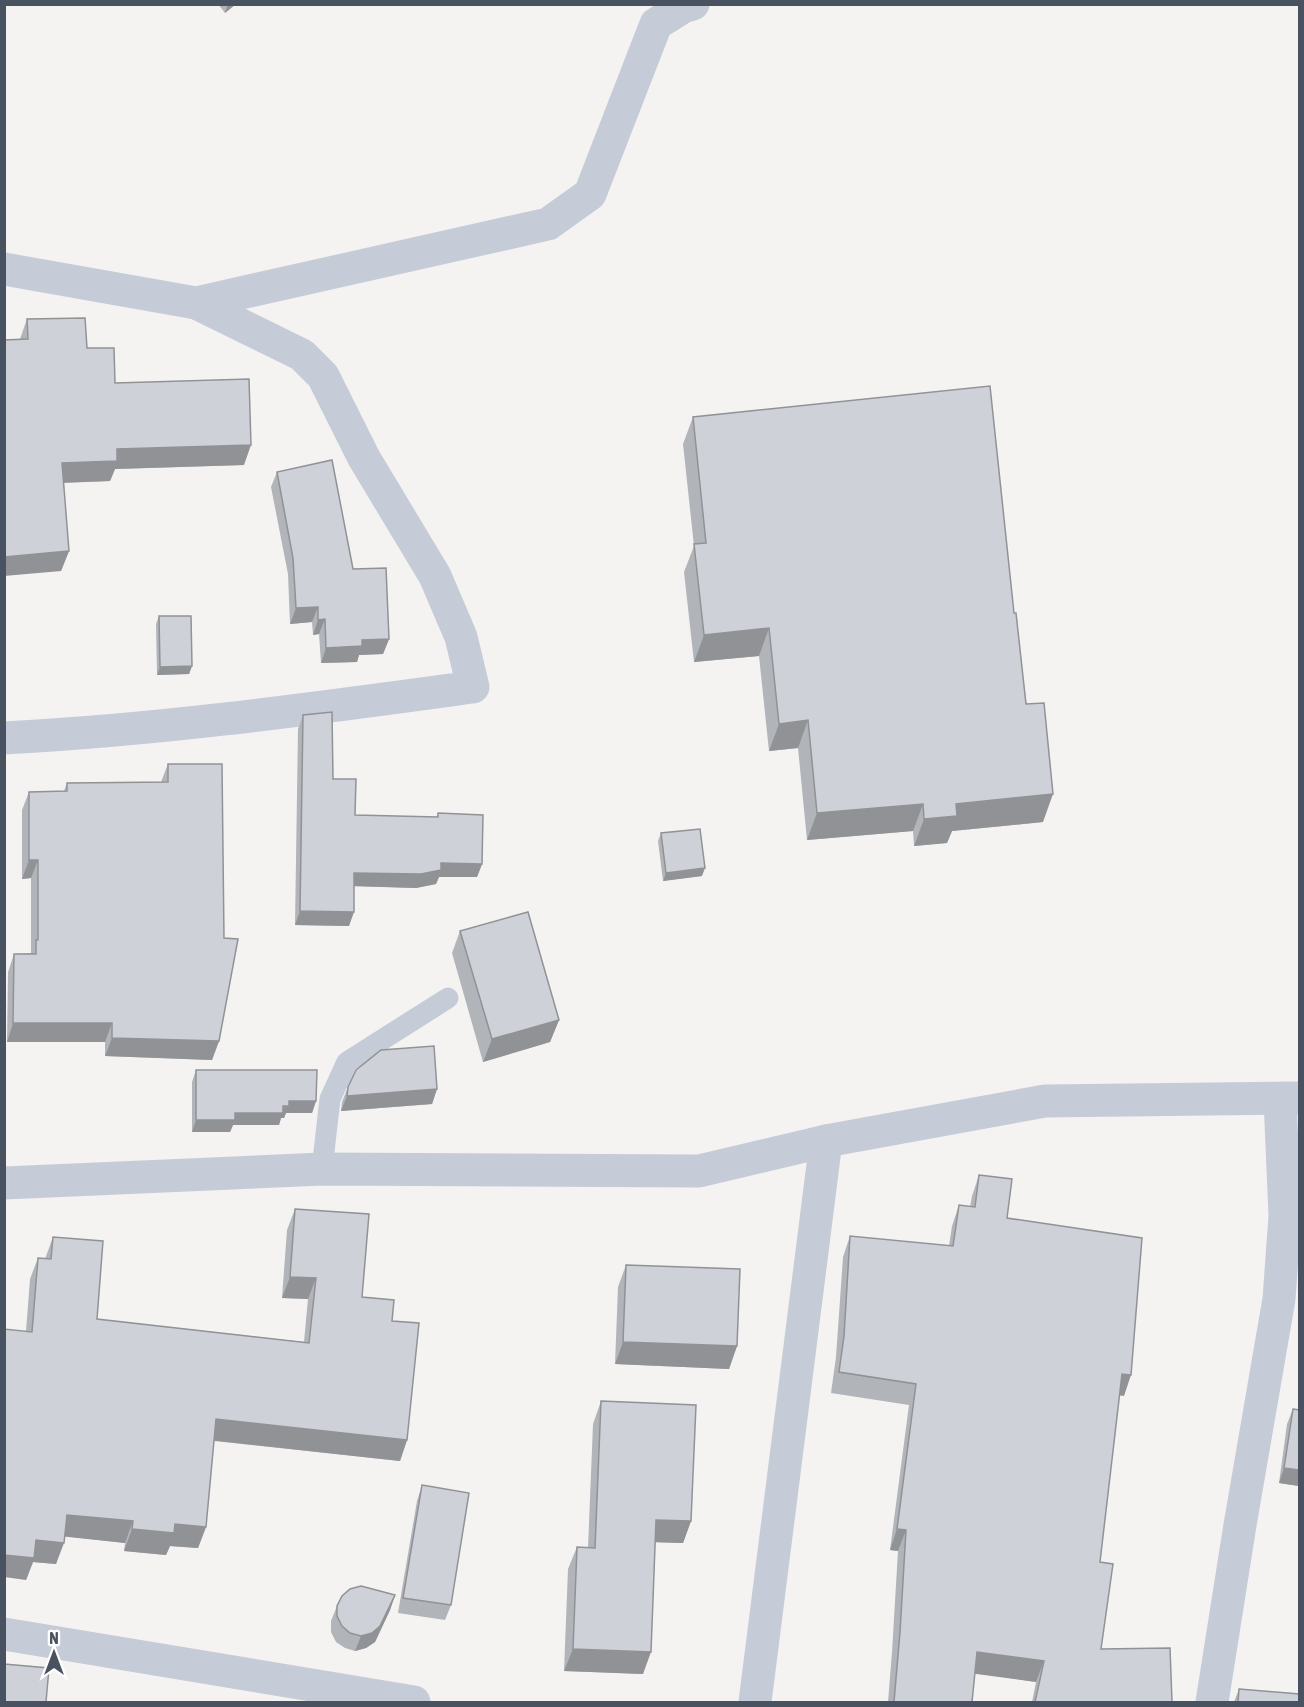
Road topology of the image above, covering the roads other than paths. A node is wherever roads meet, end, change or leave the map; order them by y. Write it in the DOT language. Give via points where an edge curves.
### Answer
graph roads {
  1 [pos="693,4"];
  2 [pos="4,269"];
  3 [pos="196,303"];
  4 [pos="4,738"];
  5 [pos="448,998"];
  6 [pos="1290,1099"];
  7 [pos="826,1141"];
  8 [pos="322,1170"];
  9 [pos="4,1184"];
  10 [pos="4,1634"];
  11 [pos="414,1702"];
  12 [pos="755,1702"];
  13 [pos="1212,1702"];
  1 -- 3 [label="street" via="656,24 590,194 548,224"];
  2 -- 3 [label="street"];
  3 -- 4 [label="street" via="302,356 323,376 364,459 435,576 461,637 473,687 102,732"];
  5 -- 8 [label="lane" via="347,1062 330,1099"];
  6 -- 7 [label="street" via="1045,1101"];
  6 -- 13 [label="street" via="1279,1299"];
  7 -- 8 [label="street" via="699,1172"];
  7 -- 12 [label="street"];
  8 -- 9 [label="street"];
  10 -- 11 [label="street"];
}
